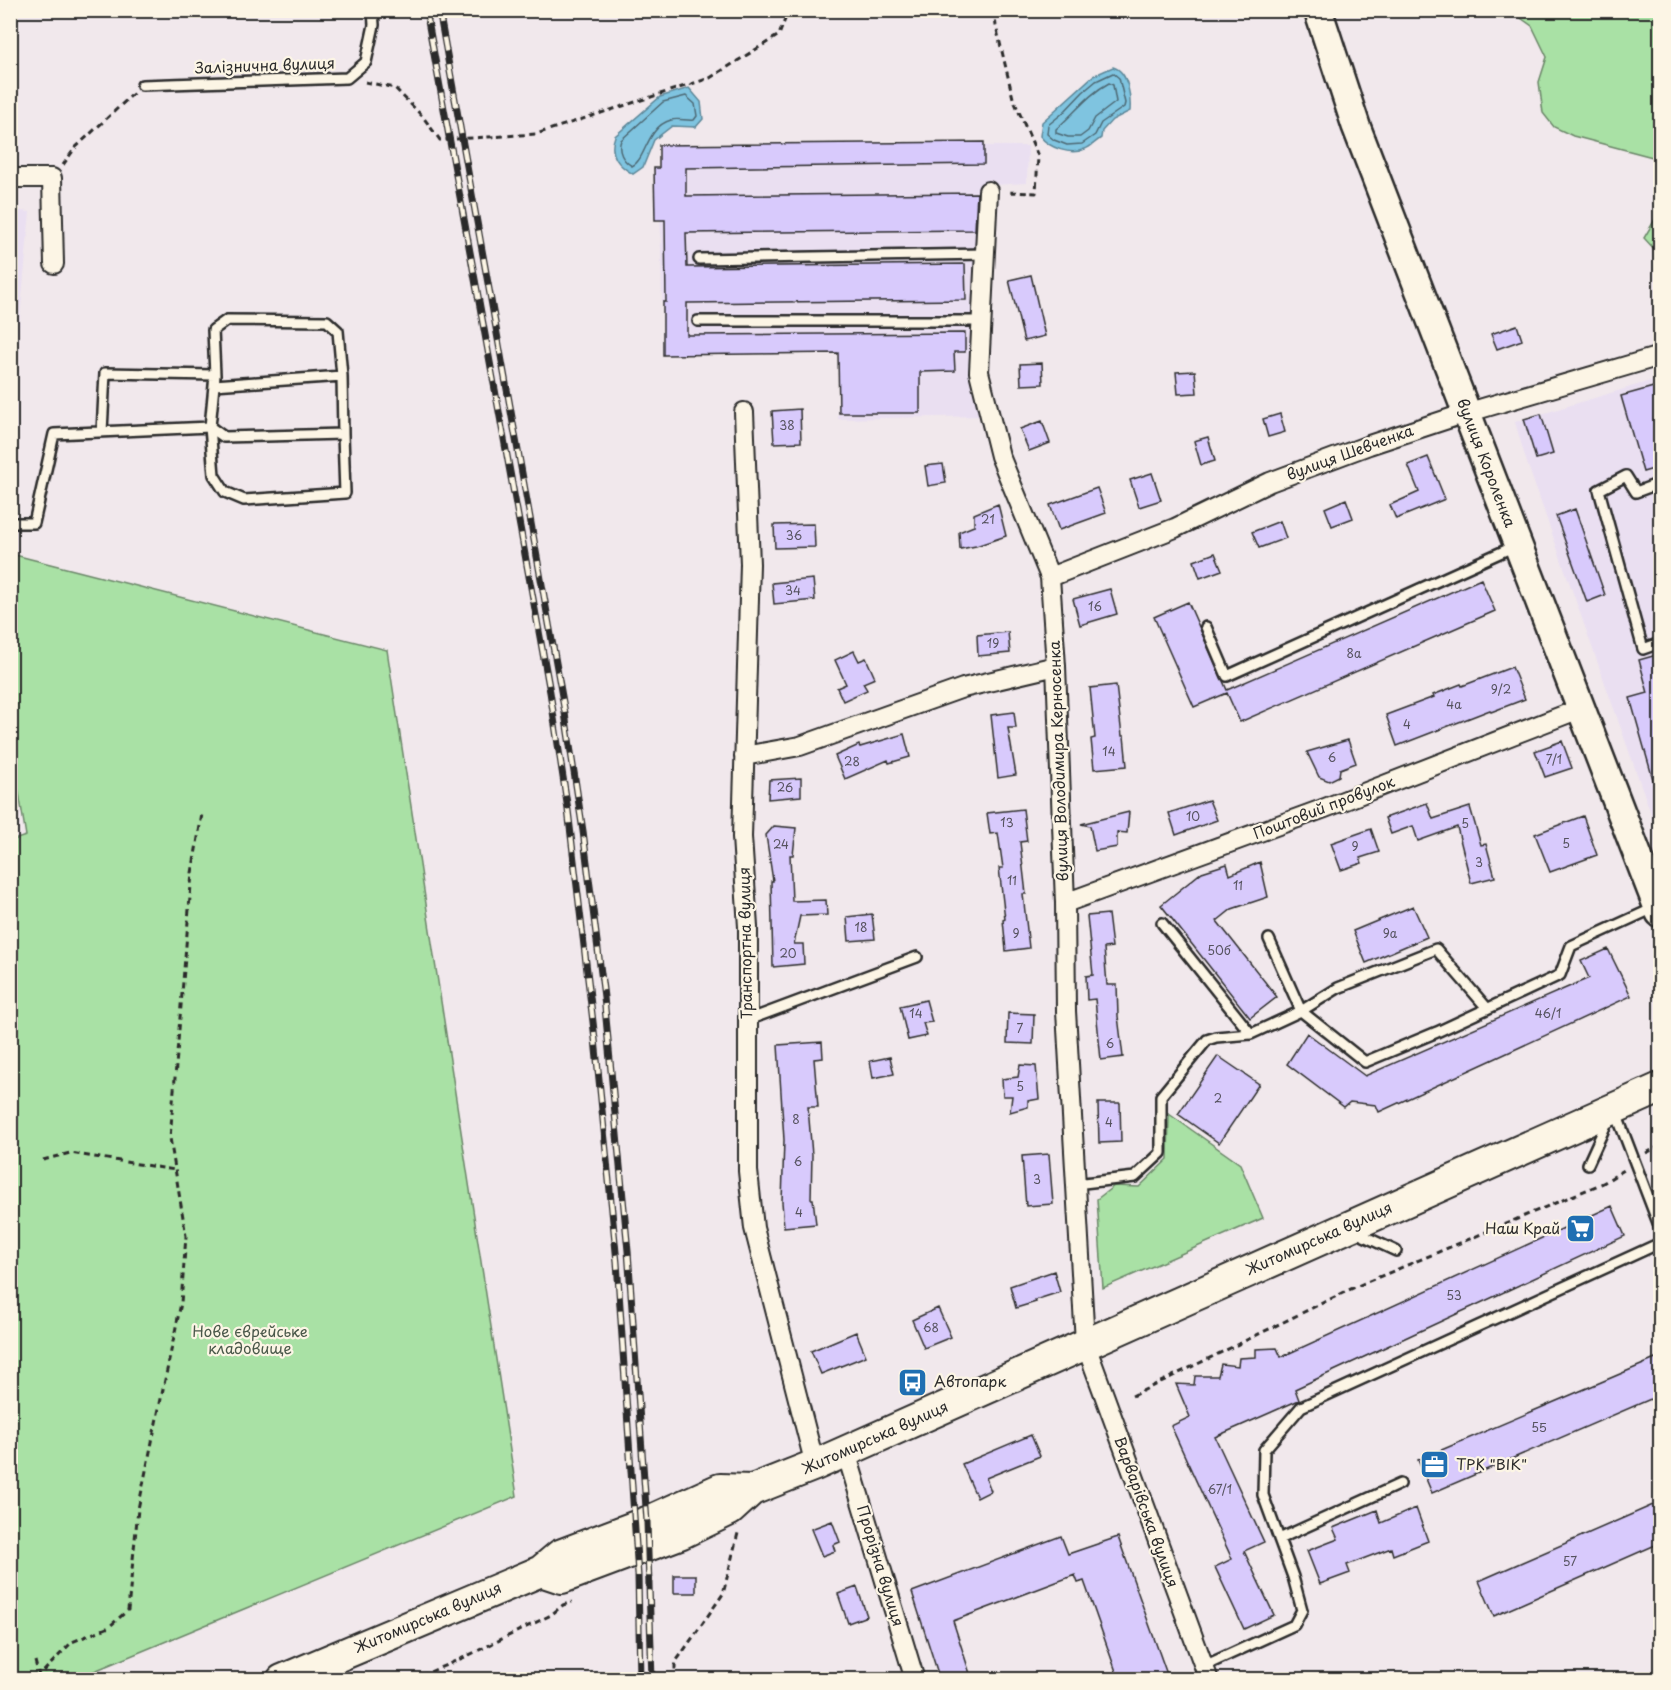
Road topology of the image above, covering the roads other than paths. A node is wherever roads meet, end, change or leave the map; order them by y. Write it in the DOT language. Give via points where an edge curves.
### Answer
graph roads {
  1 [pos="373,10"];
  2 [pos="1318,10"];
  3 [pos="142,85"];
  4 [pos="10,178"];
  5 [pos="988,191"];
  6 [pos="985,254"];
  7 [pos="699,259"];
  8 [pos="54,264"];
  9 [pos="698,321"];
  10 [pos="981,321"];
  11 [pos="1660,356"];
  12 [pos="215,375"];
  13 [pos="342,376"];
  14 [pos="214,385"];
  15 [pos="744,412"];
  16 [pos="1466,413"];
  17 [pos="210,427"];
  18 [pos="102,432"];
  19 [pos="343,434"];
  20 [pos="1660,483"];
  21 [pos="10,523"];
  22 [pos="1518,545"];
  23 [pos="1050,577"];
  24 [pos="1206,627"];
  25 [pos="1660,643"];
  26 [pos="1056,666"];
  27 [pos="1582,708"];
  28 [pos="744,756"];
  29 [pos="1065,903"];
  30 [pos="1659,910"];
  31 [pos="1161,923"];
  32 [pos="1269,939"];
  33 [pos="917,957"];
  34 [pos="1487,1008"];
  35 [pos="1301,1011"];
  36 [pos="748,1020"];
  37 [pos="1251,1034"];
  38 [pos="1660,1088"];
  39 [pos="1613,1108"];
  40 [pos="1588,1164"];
  41 [pos="1075,1184"];
  42 [pos="1346,1227"];
  43 [pos="1660,1228"];
  44 [pos="1660,1243"];
  45 [pos="1396,1251"];
  46 [pos="1085,1344"];
  47 [pos="846,1452"];
  48 [pos="815,1465"];
  49 [pos="1400,1484"];
  50 [pos="1279,1539"];
  51 [pos="1206,1673"];
  52 [pos="282,1680"];
  53 [pos="915,1680"];
  1 -- 3 [label="lane, Залізнична вулиця" via="366,62 347,78"];
  2 -- 16 [label="main road, вулиця Короленка" via="1356,126"];
  4 -- 8 [label="street" via="52,178"];
  5 -- 6 [label="street, вулиця Володимира Керносенка"];
  6 -- 7 [label="lane"];
  6 -- 10 [label="street, вулиця Володимира Керносенка"];
  9 -- 10 [label="lane"];
  10 -- 23 [label="street, вулиця Володимира Керносенка" via="979,372 1000,456"];
  11 -- 16 [label="street, вулиця Шевченка"];
  12 -- 13 [label="lane" via="213,330 227,320 327,321 338,331"];
  12 -- 14 [label="lane"];
  12 -- 18 [label="lane" via="105,373"];
  13 -- 14 [label="lane"];
  13 -- 19 [label="lane"];
  14 -- 17 [label="lane"];
  15 -- 28 [label="street, Транспортна вулиця" via="750,564"];
  16 -- 22 [label="main road, вулиця Короленка"];
  16 -- 23 [label="street, вулиця Шевченка" via="1270,482 1174,528"];
  17 -- 18 [label="lane"];
  17 -- 19 [label="lane" via="224,438"];
  17 -- 19 [label="lane" via="214,475 225,492 244,500 345,493"];
  18 -- 21 [label="lane" via="54,434 34,523"];
  20 -- 25 [label="lane" via="1636,492 1626,477 1599,490 1643,649"];
  22 -- 24 [label="lane" via="1227,676"];
  22 -- 27 [label="main road, вулиця Короленка"];
  23 -- 26 [label="street, вулиця Володимира Керносенка"];
  26 -- 28 [label="street" via="963,688 800,746"];
  26 -- 29 [label="street, вулиця Володимира Керносенка"];
  27 -- 29 [label="street, Поштовий провулок"];
  27 -- 30 [label="main road, вулиця Короленка"];
  28 -- 36 [label="street, Транспортна вулиця" via="742,837 748,927"];
  29 -- 41 [label="street, вулиця Володимира Керносенка"];
  30 -- 34 [label="lane" via="1571,946 1560,975"];
  31 -- 37 [label="lane"];
  32 -- 35 [label="lane"];
  33 -- 36 [label="lane"];
  34 -- 35 [label="lane" via="1365,1062"];
  34 -- 35 [label="lane" via="1436,949 1338,988"];
  35 -- 37 [label="lane"];
  36 -- 48 [label="street, Транспортна вулиця" via="747,1171 754,1228"];
  37 -- 41 [label="lane" via="1206,1040 1168,1086 1161,1096 1161,1153 1135,1177"];
  38 -- 39 [label="main road, Житомирська вулиця"];
  39 -- 40 [label="lane"];
  39 -- 42 [label="main road, Житомирська вулиця"];
  39 -- 43 [label="lane"];
  41 -- 46 [label="street, вулиця Володимира Керносенка"];
  42 -- 45 [label="lane"];
  42 -- 46 [label="main road, Житомирська вулиця"];
  44 -- 50 [label="lane" via="1301,1407 1264,1450 1263,1495"];
  46 -- 47 [label="main road, Житомирська вулиця"];
  46 -- 51 [label="street, Варварівська вулиця"];
  47 -- 48 [label="main road, Житомирська вулиця"];
  47 -- 53 [label="street, Прорізна вулиця"];
  48 -- 52 [label="main road, Житомирська вулиця" via="752,1490 720,1489 560,1555 541,1571"];
  49 -- 50 [label="lane"];
  50 -- 51 [label="lane" via="1302,1610 1294,1624"];
}
